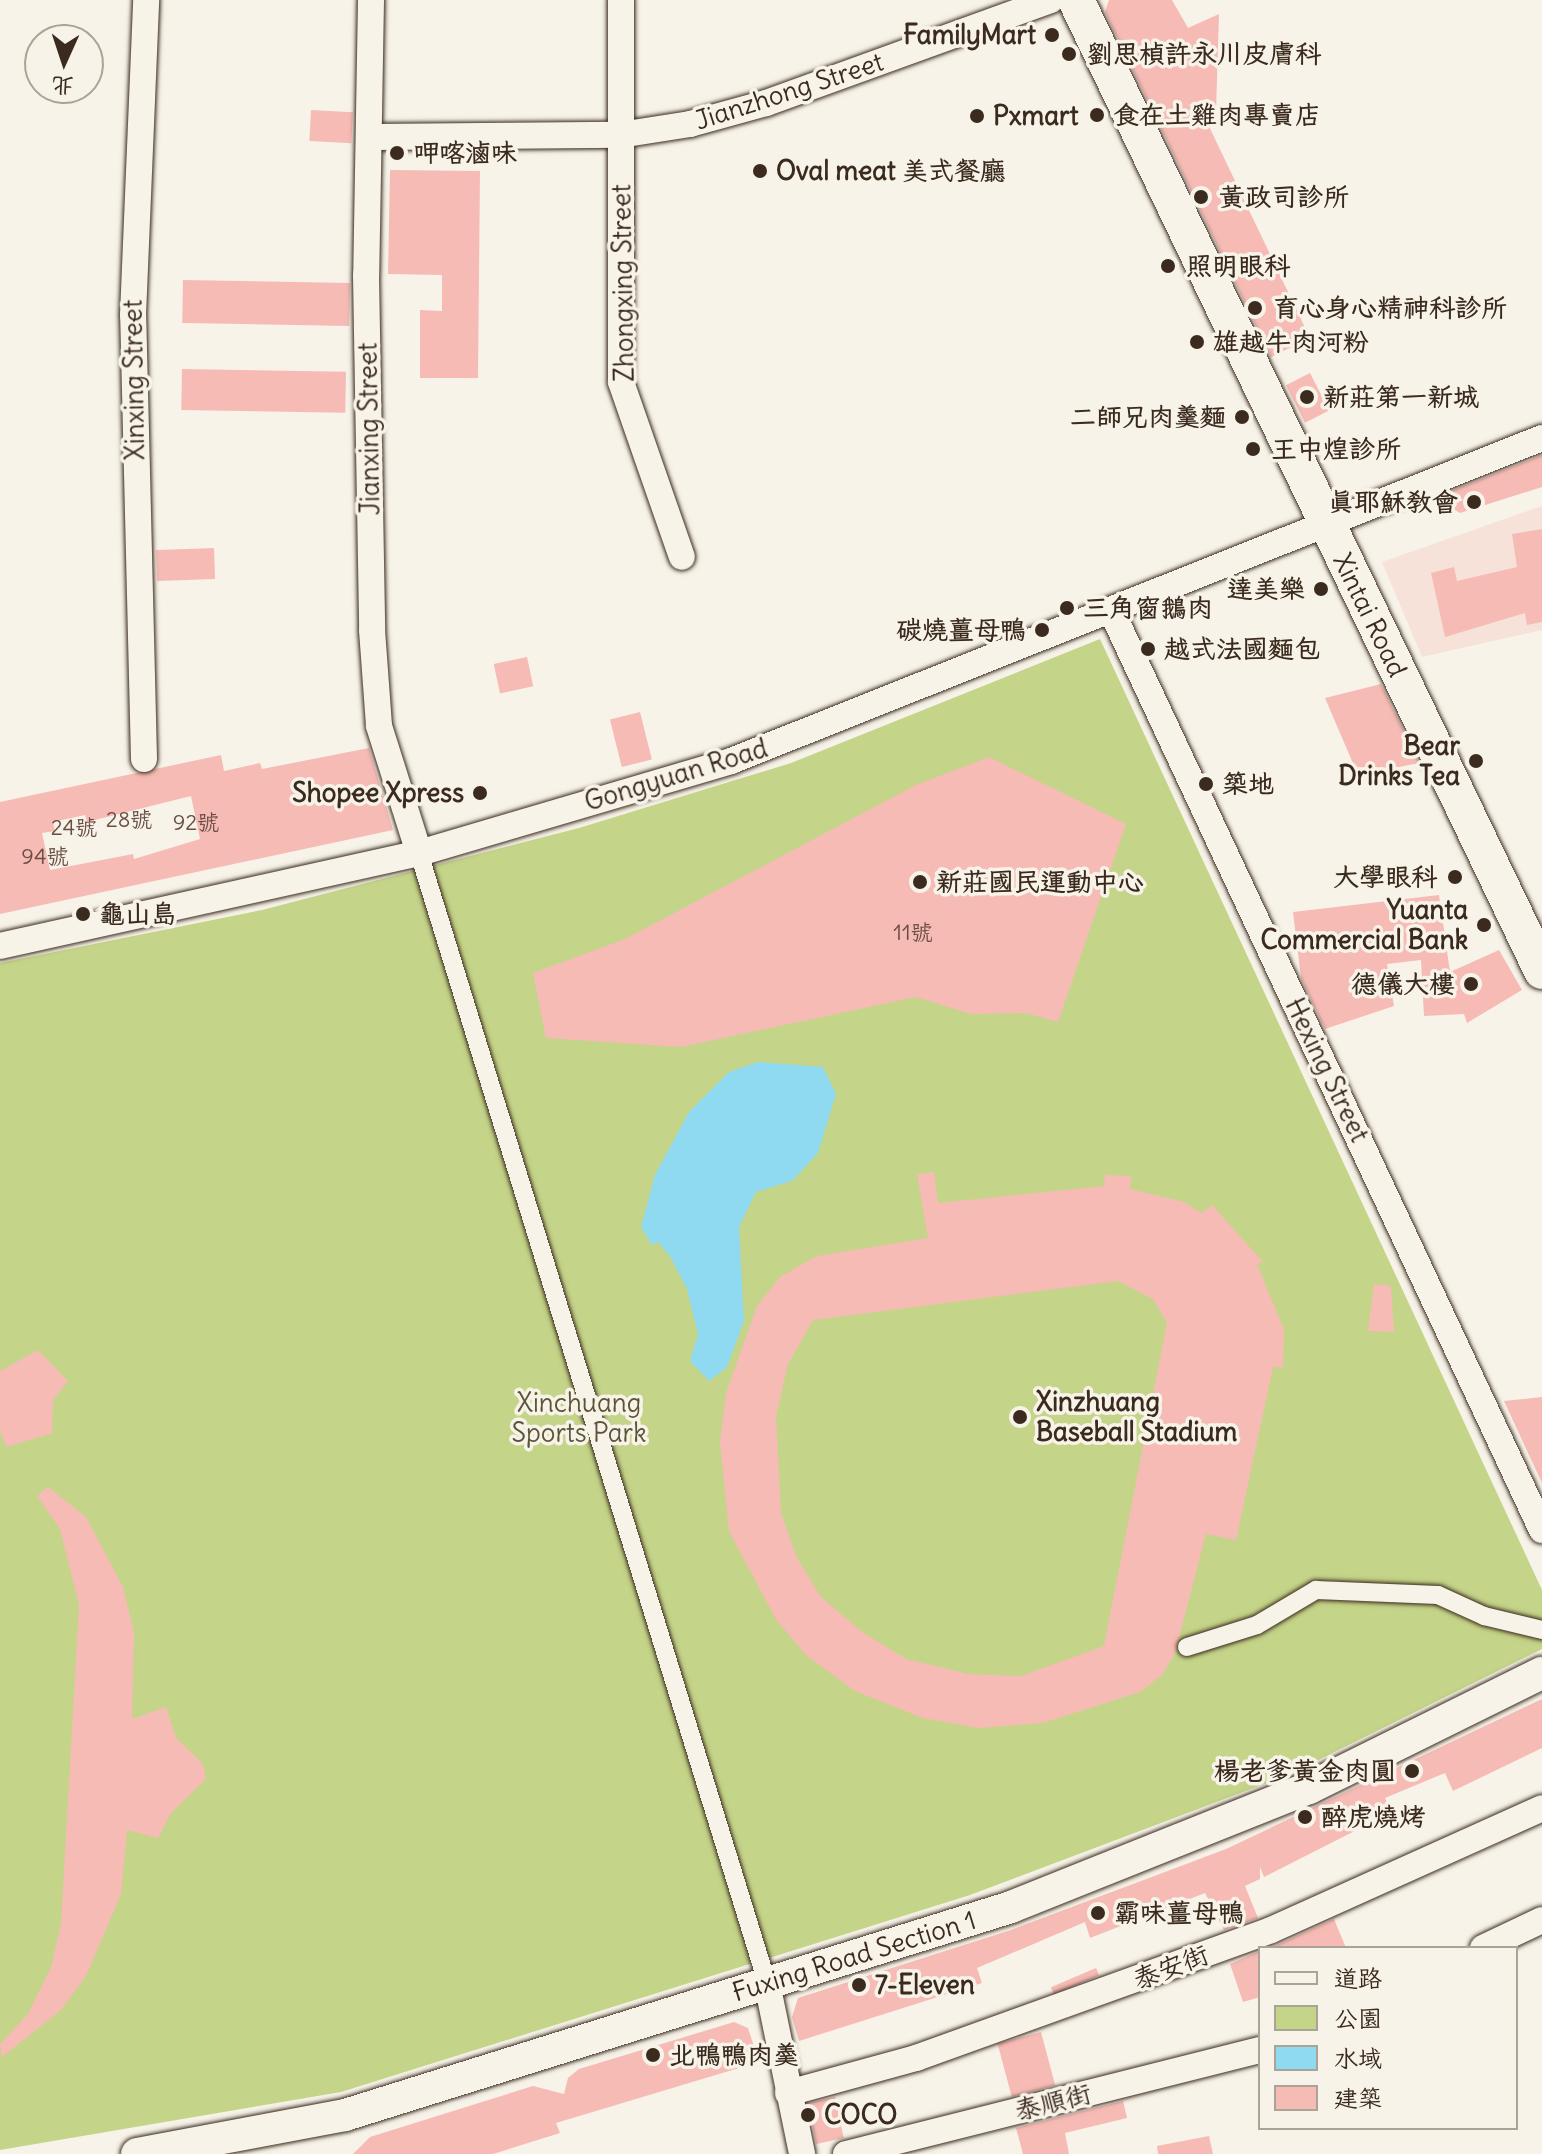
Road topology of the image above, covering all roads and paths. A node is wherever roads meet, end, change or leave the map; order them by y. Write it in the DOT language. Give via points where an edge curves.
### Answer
graph roads {
  1 [pos="146,0"];
  2 [pos="371,0"];
  3 [pos="621,0"];
  4 [pos="1051,0"];
  5 [pos="1076,0"];
  6 [pos="620,135"];
  7 [pos="373,137"];
  8 [pos="1542,438"];
  9 [pos="1327,526"];
  10 [pos="682,557"];
  11 [pos="1111,610"];
  12 [pos="144,759"];
  13 [pos="419,853"];
  14 [pos="0,946"];
  15 [pos="1542,971"];
  16 [pos="1542,1530"];
  17 [pos="1542,1630"];
  18 [pos="1187,1647"];
  19 [pos="1542,1673"];
  20 [pos="1542,1808"];
  21 [pos="1542,1920"];
  22 [pos="1487,1946"];
  23 [pos="767,1983"];
  24 [pos="1258,2051"];
  25 [pos="788,2093"];
  26 [pos="137,2154"];
  27 [pos="802,2154"];
  28 [pos="846,2154"];
  1 -- 12 [label="street, Xinxing Street" via="133,285"];
  2 -- 7 [label="street, Jianxing Street"];
  3 -- 6 [label="street, Zhongxing Street"];
  4 -- 6 [label="street, Jianzhong Street" via="766,103"];
  5 -- 9 [label="main road, Xintai Road"];
  6 -- 7 [label="street, Jianzhong Street"];
  6 -- 10 [label="street, Zhongxing Street" via="621,382"];
  7 -- 13 [label="street, Jianxing Street" via="366,275 372,630 379,726"];
  8 -- 9 [label="street, Gongyuan Road"];
  9 -- 11 [label="street, Gongyuan Road"];
  9 -- 15 [label="main road, Xintai Road"];
  11 -- 13 [label="street, Gongyuan Road" via="731,761"];
  11 -- 16 [label="street, Hexing Street"];
  13 -- 14 [label="street, Gongyuan Road"];
  13 -- 23 [label="street"];
  17 -- 18 [label="street" via="1484,1616 1438,1595 1316,1590 1257,1625"];
  19 -- 23 [label="street, Fuxing Road Section 1" via="1296,1794 1011,1907"];
  20 -- 25 [label="street, 泰安街" via="1242,1941 916,2058"];
  21 -- 22 [label="street"];
  23 -- 25 [label="street"];
  23 -- 26 [label="street, Fuxing Road Section 1" via="345,2115"];
  24 -- 28 [label="street, 泰順街"];
  25 -- 27 [label="street"];
}
